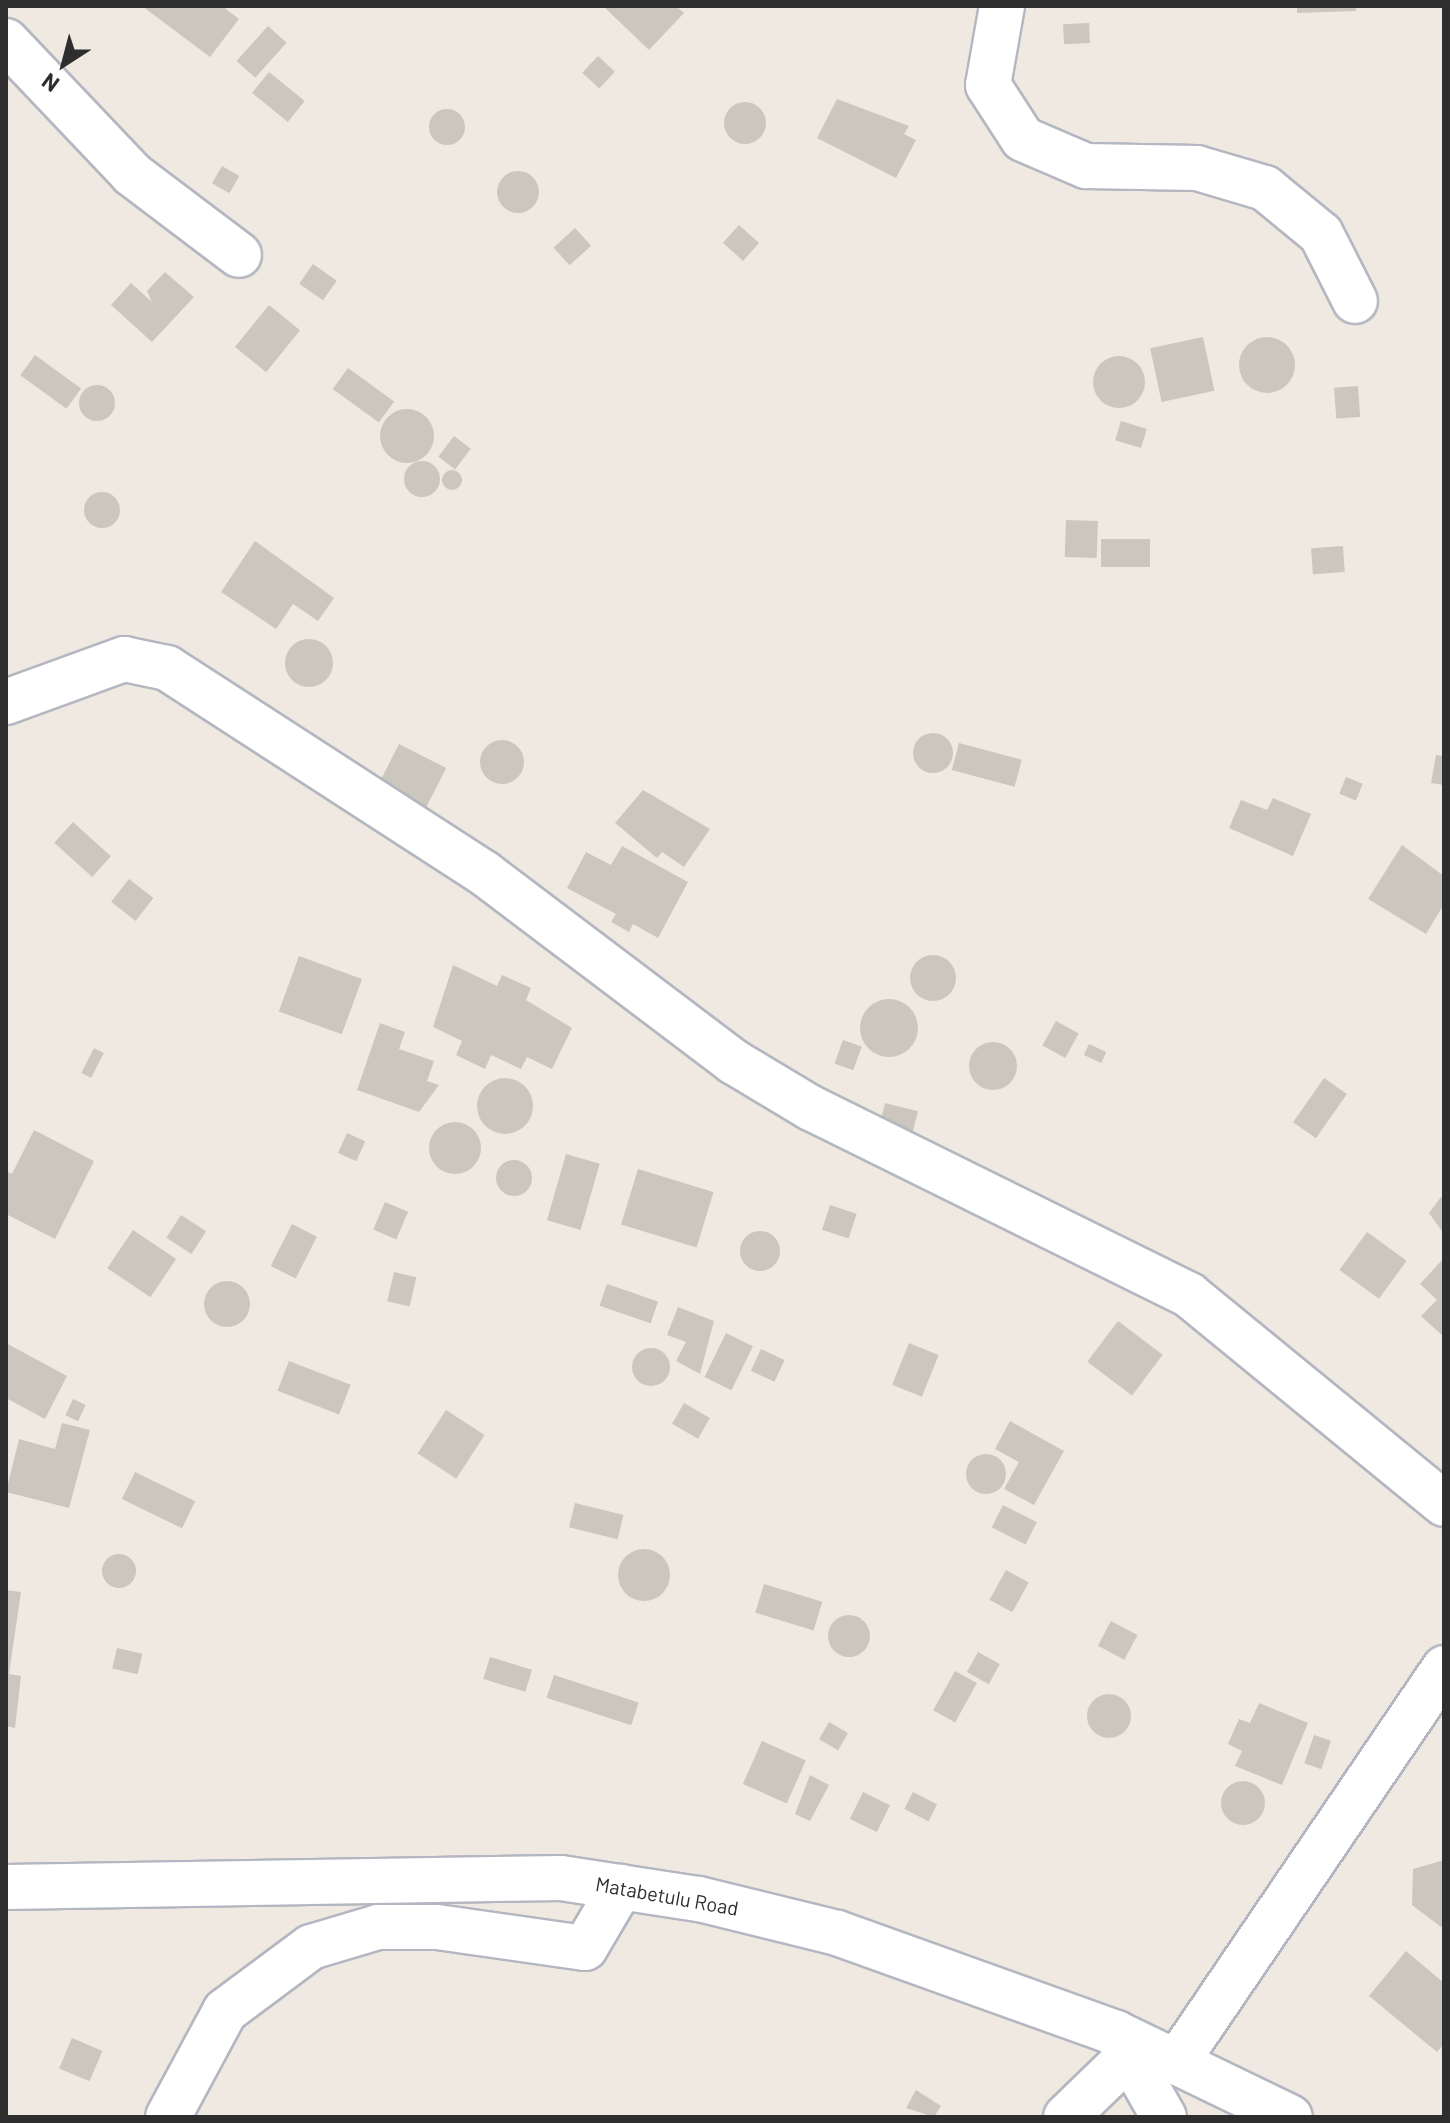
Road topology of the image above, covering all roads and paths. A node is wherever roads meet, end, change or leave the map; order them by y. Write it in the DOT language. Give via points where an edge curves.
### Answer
graph roads {
  1 [pos="1002,6"];
  2 [pos="6,41"];
  3 [pos="239,255"];
  4 [pos="1355,301"];
  5 [pos="6,702"];
  6 [pos="1444,1504"];
  7 [pos="1444,1668"];
  8 [pos="6,1887"];
  9 [pos="621,1887"];
  10 [pos="1122,2045"];
  11 [pos="1178,2060"];
  12 [pos="168,2117"];
  13 [pos="1066,2117"];
  14 [pos="1164,2117"];
  15 [pos="1290,2117"];
  1 -- 4 [label="street" via="988,85 1023,139 1086,166 1197,168 1265,188 1321,234"];
  2 -- 3 [label="street" via="132,174"];
  5 -- 6 [label="street" via="124,659 167,668 484,873 734,1062 811,1108 1189,1295"];
  7 -- 11 [label="street"];
  8 -- 9 [label="street, Matabetulu Road" via="404,1876"];
  9 -- 10 [label="street, Matabetulu Road" via="837,1933"];
  9 -- 12 [label="street" via="585,1948 437,1927 378,1927 311,1947 225,2011"];
  10 -- 11 [label="street, Matabetulu Road"];
  10 -- 13 [label="street"];
  10 -- 14 [label="street"];
  11 -- 15 [label="street, Matabetulu Road"];
}
